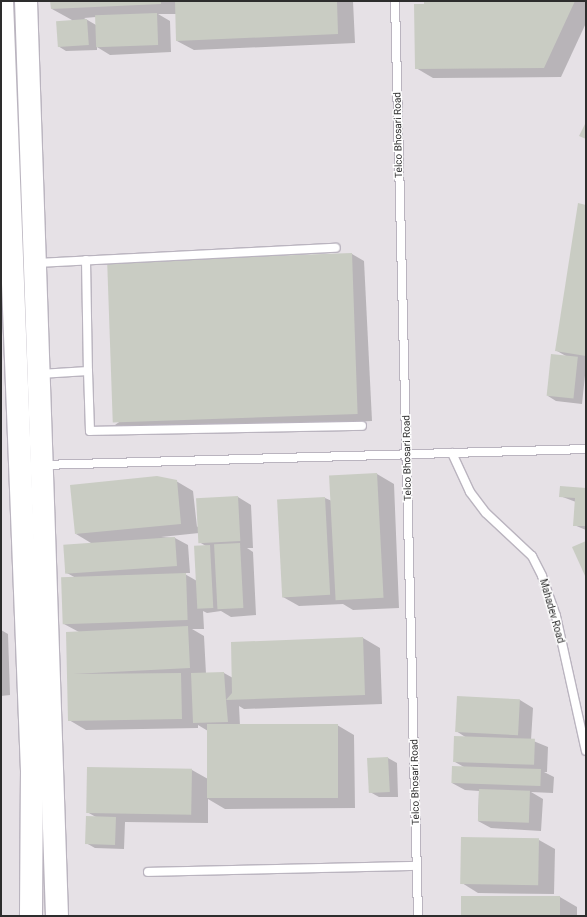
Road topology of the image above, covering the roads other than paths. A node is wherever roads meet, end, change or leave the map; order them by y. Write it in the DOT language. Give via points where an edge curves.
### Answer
graph roads {
  1 [pos="2,1"];
  2 [pos="26,1"];
  3 [pos="395,1"];
  4 [pos="336,248"];
  5 [pos="86,260"];
  6 [pos="36,263"];
  7 [pos="88,371"];
  8 [pos="40,374"];
  9 [pos="362,426"];
  10 [pos="586,449"];
  11 [pos="452,453"];
  12 [pos="406,454"];
  13 [pos="31,465"];
  14 [pos="586,751"];
  15 [pos="417,866"];
  16 [pos="148,872"];
  17 [pos="31,916"];
  18 [pos="57,916"];
  19 [pos="418,916"];
  1 -- 13 [label="street"];
  2 -- 6 [label="street"];
  3 -- 12 [label="lane, Telco Bhosari Road"];
  4 -- 5 [label="lane"];
  5 -- 6 [label="lane"];
  5 -- 7 [label="lane"];
  6 -- 8 [label="street"];
  7 -- 8 [label="lane"];
  7 -- 9 [label="lane" via="90,430"];
  8 -- 13 [label="street"];
  10 -- 11 [label="lane"];
  11 -- 12 [label="lane"];
  11 -- 14 [label="lane, Mahadev Road" via="474,498 486,513 532,556 542,576 556,616"];
  12 -- 13 [label="lane"];
  12 -- 15 [label="lane, Telco Bhosari Road"];
  13 -- 17 [label="street"];
  13 -- 18 [label="street"];
  15 -- 16 [label="lane"];
  15 -- 19 [label="lane, Telco Bhosari Road"];
}
